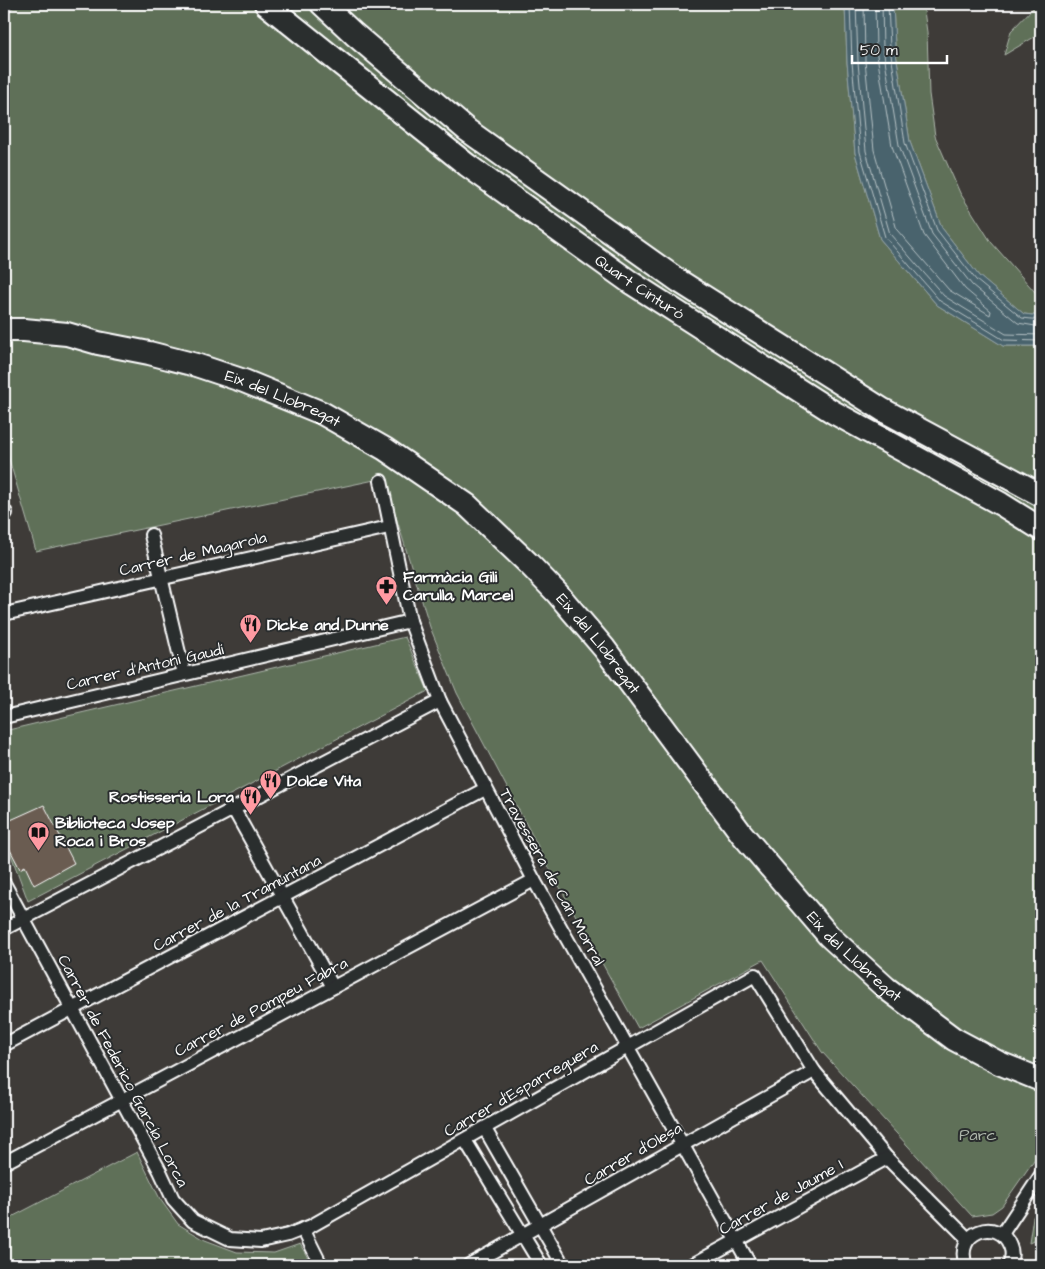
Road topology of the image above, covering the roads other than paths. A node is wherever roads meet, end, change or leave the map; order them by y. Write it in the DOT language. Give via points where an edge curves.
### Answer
graph roads {
  1 [pos="266,4"];
  2 [pos="322,4"];
  3 [pos="4,330"];
  4 [pos="67,334"];
  5 [pos="380,481"];
  6 [pos="1041,495"];
  7 [pos="389,527"];
  8 [pos="1041,529"];
  9 [pos="151,535"];
  10 [pos="162,577"];
  11 [pos="4,614"];
  12 [pos="410,621"];
  13 [pos="184,674"];
  14 [pos="440,701"];
  15 [pos="4,717"];
  16 [pos="485,789"];
  17 [pos="233,808"];
  18 [pos="534,880"];
  19 [pos="4,883"];
  20 [pos="282,897"];
  21 [pos="22,919"];
  22 [pos="4,929"];
  23 [pos="333,987"];
  24 [pos="72,1009"];
  25 [pos="4,1045"];
  26 [pos="627,1048"];
  27 [pos="1041,1067"];
  28 [pos="814,1072"];
  29 [pos="1041,1080"];
  30 [pos="121,1100"];
  31 [pos="485,1129"];
  32 [pos="465,1140"];
  33 [pos="682,1144"];
  34 [pos="887,1158"];
  35 [pos="4,1163"];
  36 [pos="1041,1175"];
  37 [pos="542,1225"];
  38 [pos="302,1229"];
  39 [pos="523,1234"];
  40 [pos="1002,1234"];
  41 [pos="968,1239"];
  42 [pos="736,1240"];
  43 [pos="321,1265"];
  44 [pos="469,1265"];
  45 [pos="541,1265"];
  46 [pos="563,1265"];
  47 [pos="692,1265"];
  48 [pos="750,1265"];
  49 [pos="966,1265"];
  50 [pos="1009,1265"];
  1 -- 8 [label="highway, Quart Cinturó" via="467,165 630,282 833,412"];
  2 -- 6 [label="highway, Quart Cinturó" via="468,130 679,281 883,410"];
  3 -- 4 [label="highway, Eix del Llobregat"];
  4 -- 27 [label="highway, Eix del Llobregat" via="96,331 150,338 250,368 344,412 439,471 480,504 573,596 793,879 847,938 896,983 937,1014 1011,1056"];
  4 -- 29 [label="highway, Eix del Llobregat" via="219,372 322,413 385,449 467,505 528,563 604,648 741,833 829,936 886,988 954,1038 999,1063"];
  5 -- 7 [label="street, Travessera de Can Morral"];
  7 -- 10 [label="street, Carrer de Magarola"];
  7 -- 12 [label="street, Travessera de Can Morral"];
  9 -- 10 [label="street"];
  10 -- 11 [label="street, Carrer de Magarola"];
  10 -- 13 [label="street"];
  12 -- 13 [label="street, Carrer d'Antoni Gaudí"];
  12 -- 14 [label="street, Travessera de Can Morral"];
  13 -- 15 [label="street, Carrer d'Antoni Gaudí"];
  14 -- 16 [label="street, Travessera de Can Morral"];
  14 -- 17 [label="street"];
  16 -- 18 [label="street, Travessera de Can Morral"];
  16 -- 20 [label="street, Carrer de la Tramuntana"];
  17 -- 20 [label="street"];
  17 -- 21 [label="street"];
  18 -- 23 [label="street, Carrer de Pompeu Fabra"];
  18 -- 26 [label="street, Travessera de Can Morral"];
  19 -- 21 [label="street, Carrer de Federico García Lorca"];
  20 -- 23 [label="street"];
  20 -- 24 [label="street, Carrer de la Tramuntana"];
  21 -- 22 [label="street"];
  21 -- 24 [label="street, Carrer de Federico García Lorca"];
  23 -- 30 [label="street, Carrer de Pompeu Fabra"];
  24 -- 25 [label="street, Carrer de la Tramuntana"];
  24 -- 30 [label="street, Carrer de Federico García Lorca"];
  26 -- 28 [label="street, Carrer d'Esparreguera" via="755,975"];
  26 -- 31 [label="street, Carrer d'Esparreguera"];
  26 -- 33 [label="street, Travessera de Can Morral"];
  28 -- 33 [label="street, Carrer d'Olesa"];
  28 -- 34 [label="street"];
  30 -- 35 [label="street, Carrer de Pompeu Fabra"];
  30 -- 38 [label="street, Carrer de Federico García Lorca" via="173,1199 192,1221 230,1239 261,1241"];
  31 -- 32 [label="street, Carrer d'Esparreguera"];
  31 -- 37 [label="street"];
  32 -- 38 [label="street, Carrer d'Esparreguera"];
  32 -- 39 [label="street"];
  33 -- 37 [label="street, Carrer d'Olesa"];
  33 -- 42 [label="street, Travessera de Can Morral"];
  34 -- 41 [label="street"];
  34 -- 42 [label="street, Carrer de Jaume I"];
  36 -- 40 [label="street"];
  37 -- 39 [label="street, Carrer d'Olesa"];
  37 -- 46 [label="street"];
  38 -- 43 [label="street"];
  39 -- 44 [label="street, Carrer d'Olesa"];
  39 -- 45 [label="street"];
  40 -- 41 [label="street" via="984,1230"];
  40 -- 50 [label="street" via="1012,1249"];
  41 -- 49 [label="street" via="963,1258"];
  42 -- 47 [label="street, Carrer de Jaume I"];
  42 -- 48 [label="street, Travessera de Can Morral"];
}
